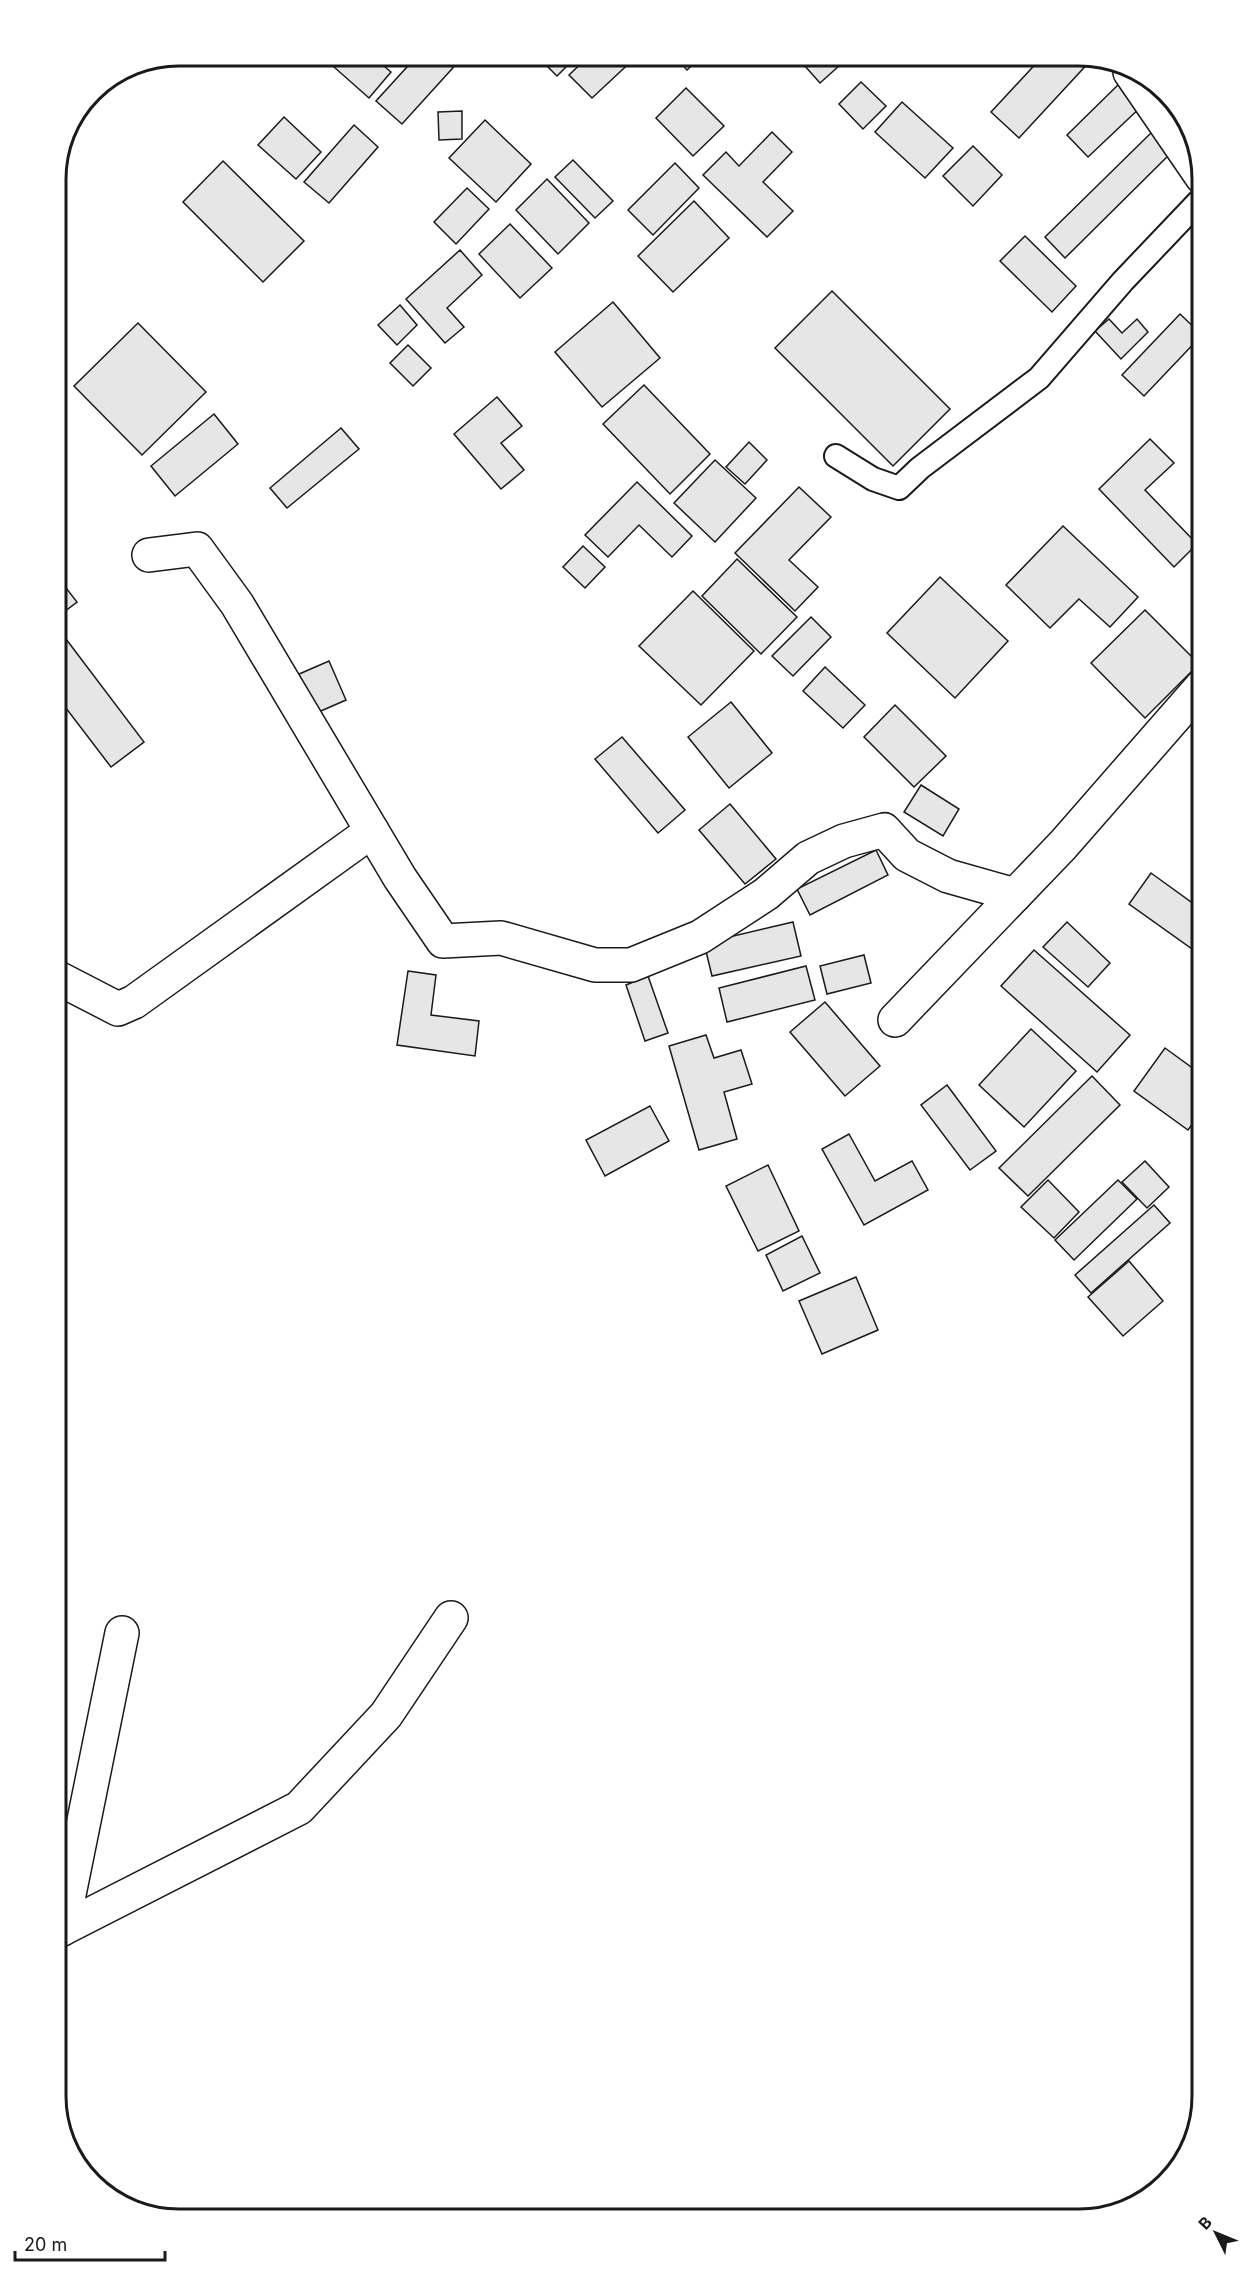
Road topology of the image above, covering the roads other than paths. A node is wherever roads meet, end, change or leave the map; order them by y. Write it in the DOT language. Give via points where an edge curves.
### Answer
graph roads {
  1 [pos="1136,81"];
  2 [pos="1190,160"];
  3 [pos="1192,209"];
  4 [pos="836,456"];
  5 [pos="149,555"];
  6 [pos="1192,698"];
  7 [pos="372,831"];
  8 [pos="1015,895"];
  9 [pos="66,982"];
  10 [pos="895,1020"];
  11 [pos="450,1618"];
  12 [pos="122,1633"];
  13 [pos="66,1897"];
  14 [pos="66,1926"];
  1 -- 2 [label="street"];
  3 -- 4 [label="lane" via="1039,378 899,488 873,479"];
  5 -- 7 [label="street" via="197,549 237,604"];
  6 -- 8 [label="street"];
  7 -- 8 [label="street" via="443,941 501,938 595,965 631,965 700,937 766,894 808,858 844,841 884,830 907,855 948,876"];
  7 -- 9 [label="street" via="134,1002 118,1009"];
  8 -- 10 [label="street"];
  11 -- 14 [label="street" via="386,1715 299,1808"];
  12 -- 13 [label="street"];
}
